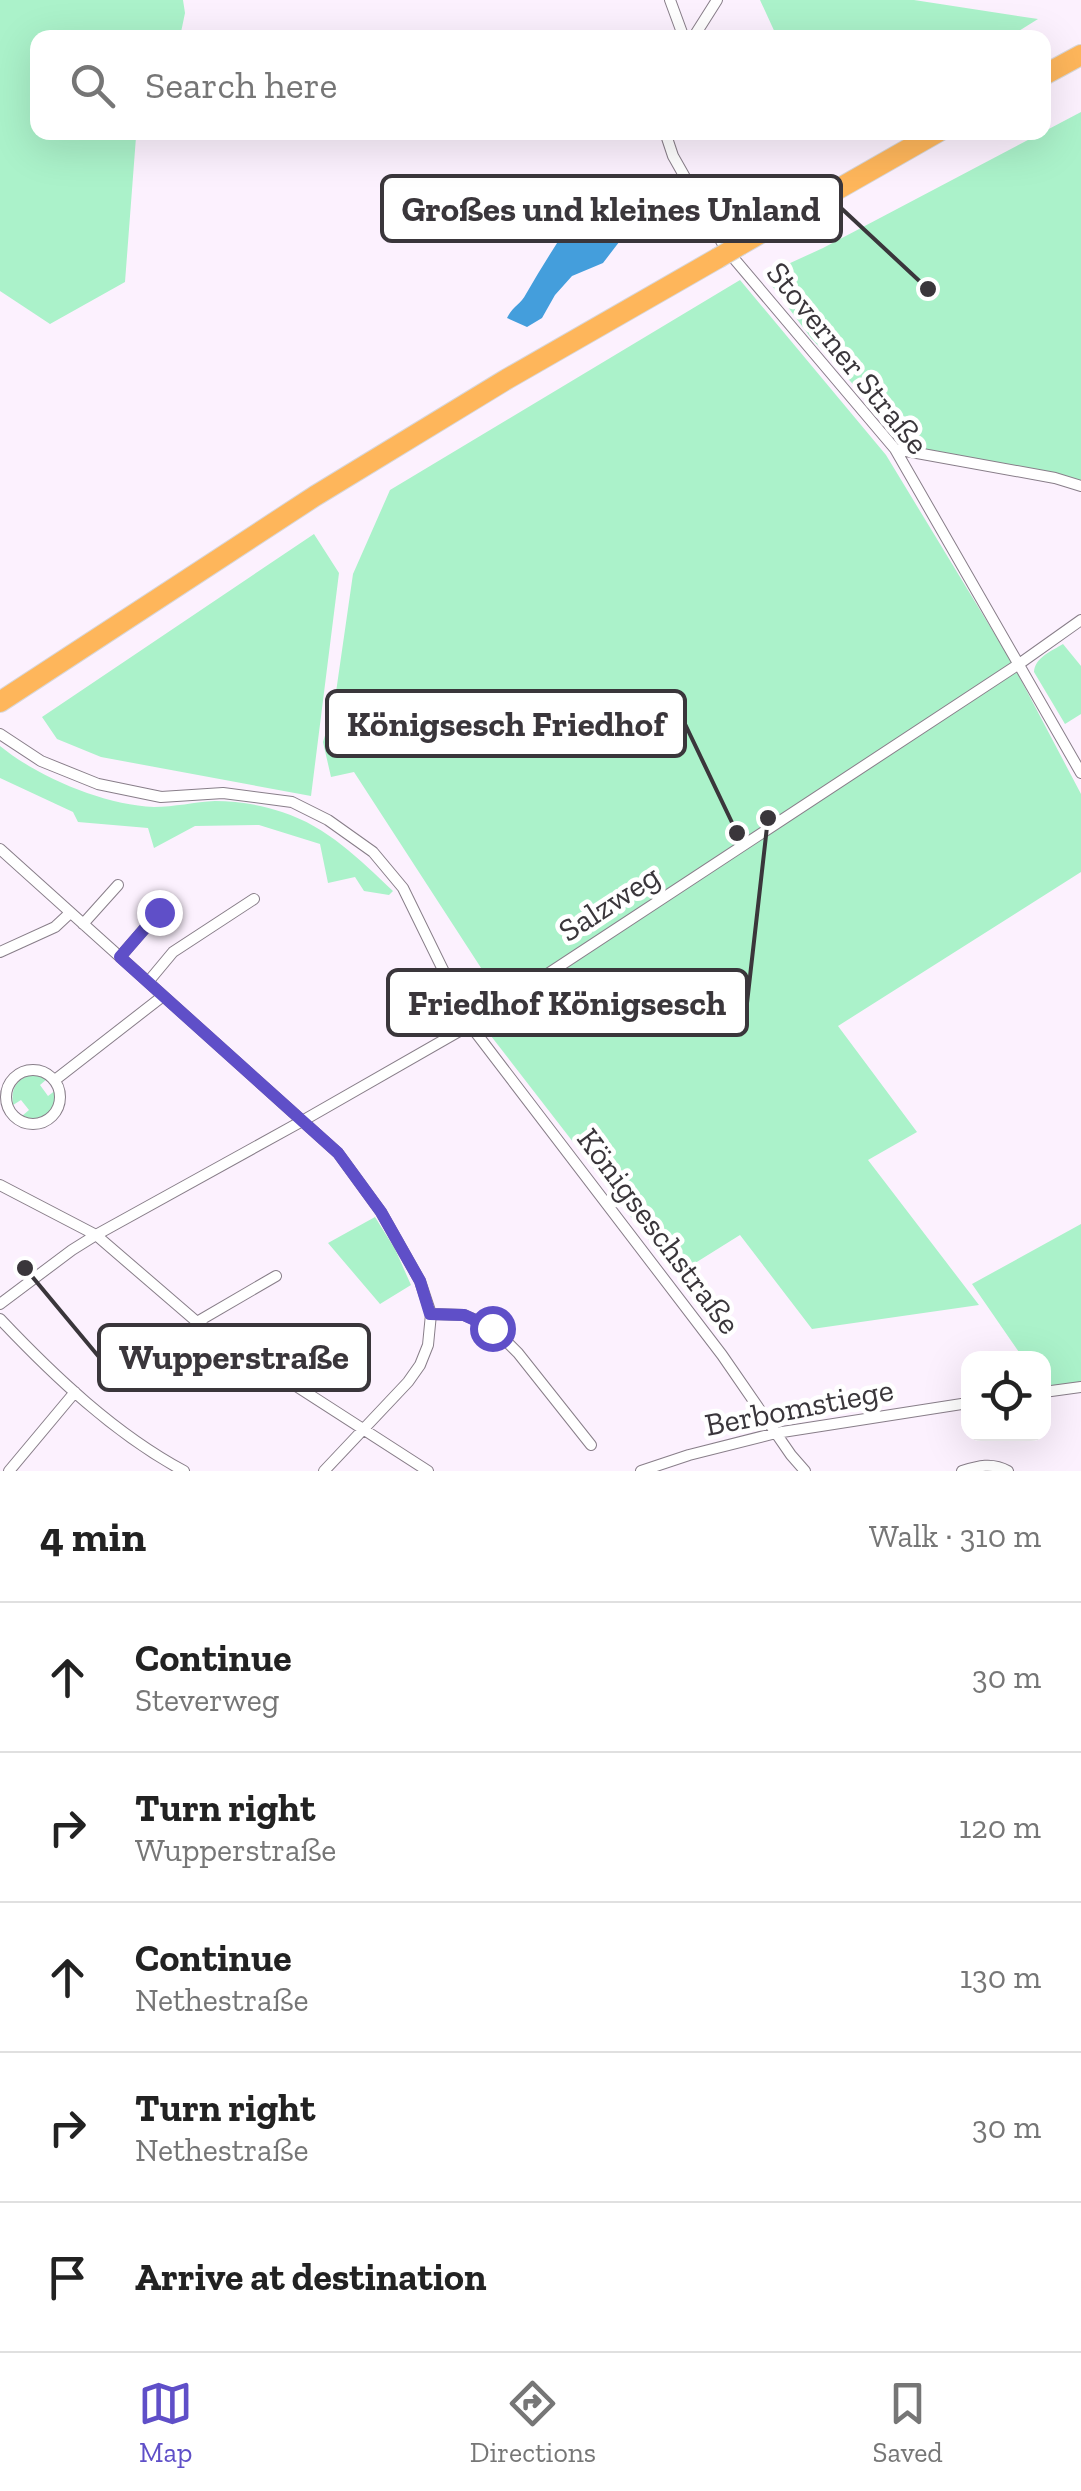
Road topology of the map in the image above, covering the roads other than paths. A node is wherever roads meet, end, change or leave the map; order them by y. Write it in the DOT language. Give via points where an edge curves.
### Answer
graph roads {
  1 [pos="670,0"];
  2 [pos="717,0"];
  3 [pos="681,30"];
  4 [pos="698,30"];
  5 [pos="1081,55"];
  6 [pos="1051,71"];
  7 [pos="668,140"];
  8 [pos="924,140"];
  9 [pos="895,449"];
  10 [pos="1081,486"];
  11 [pos="1081,620"];
  12 [pos="1019,664"];
  13 [pos="0,702"];
  14 [pos="2,735"];
  15 [pos="1081,773"];
  16 [pos="0,849"];
  17 [pos="118,884"];
  18 [pos="254,900"];
  19 [pos="159,912"];
  20 [pos="70,913"];
  21 [pos="83,924"];
  22 [pos="0,952"];
  23 [pos="120,957"];
  24 [pos="148,982"];
  25 [pos="163,996"];
  26 [pos="470,1024"];
  27 [pos="55,1080"];
  28 [pos="12,1116"];
  29 [pos="304,1120"];
  30 [pos="0,1126"];
  31 [pos="0,1185"];
  32 [pos="96,1234"];
  33 [pos="276,1276"];
  34 [pos="0,1304"];
  35 [pos="430,1314"];
  36 [pos="0,1320"];
  37 [pos="197,1322"];
  38 [pos="1081,1387"];
  39 [pos="1051,1391"];
  40 [pos="76,1392"];
  41 [pos="961,1403"];
  42 [pos="364,1429"];
  43 [pos="776,1433"];
  44 [pos="591,1445"];
  45 [pos="162,1466"];
  46 [pos="10,1471"];
  47 [pos="184,1471"];
  48 [pos="324,1471"];
  49 [pos="428,1471"];
  50 [pos="641,1471"];
  51 [pos="806,1471"];
  52 [pos="962,1471"];
  53 [pos="1008,1471"];
  1 -- 3 [label="street"];
  2 -- 4 [label="street"];
  5 -- 6 [label="highway"];
  7 -- 9 [label="street, Stoverner Straße" via="725,248"];
  8 -- 13 [label="highway, bridge" via="507,379"];
  9 -- 10 [label="street"];
  9 -- 12 [label="street, Stoverner Straße"];
  11 -- 12 [label="street, Salzweg"];
  12 -- 15 [label="street, Stoverner Straße"];
  12 -- 26 [label="street, Salzweg"];
  14 -- 26 [label="street, Königseschstraße" via="41,761 98,784 161,796 258,796 292,802 328,820 373,852 403,888"];
  16 -- 20 [label="street"];
  17 -- 21 [label="street"];
  18 -- 24 [label="street" via="173,952"];
  19 -- 23 [label="street"];
  20 -- 21 [label="street"];
  20 -- 22 [label="street"];
  21 -- 23 [label="street"];
  23 -- 24 [label="street"];
  24 -- 25 [label="street"];
  25 -- 27 [label="street"];
  25 -- 29 [label="street"];
  26 -- 29 [label="street, Salzweg"];
  26 -- 43 [label="street, Königseschstraße"];
  27 -- 28 [label="street" via="61,1100 53,1117 33,1126"];
  27 -- 28 [label="street" via="31,1070 16,1076 5,1097"];
  28 -- 30 [label="street"];
  29 -- 32 [label="street, Salzweg"];
  29 -- 35 [label="street" via="381,1212 420,1281"];
  31 -- 32 [label="street"];
  32 -- 34 [label="street, Salzweg"];
  32 -- 37 [label="street"];
  33 -- 37 [label="street"];
  35 -- 42 [label="street" via="420,1366"];
  35 -- 44 [label="street" via="464,1315 492,1328"];
  36 -- 40 [label="street"];
  37 -- 42 [label="street"];
  38 -- 39 [label="street"];
  40 -- 45 [label="street"];
  40 -- 46 [label="street"];
  41 -- 43 [label="street, Berbomstiege"];
  42 -- 48 [label="street"];
  42 -- 49 [label="street"];
  43 -- 50 [label="street, Berbomstiege"];
  43 -- 51 [label="street, Königseschstraße"];
  45 -- 47 [label="street"];
  52 -- 53 [label="street" via="982,1464"];
}
